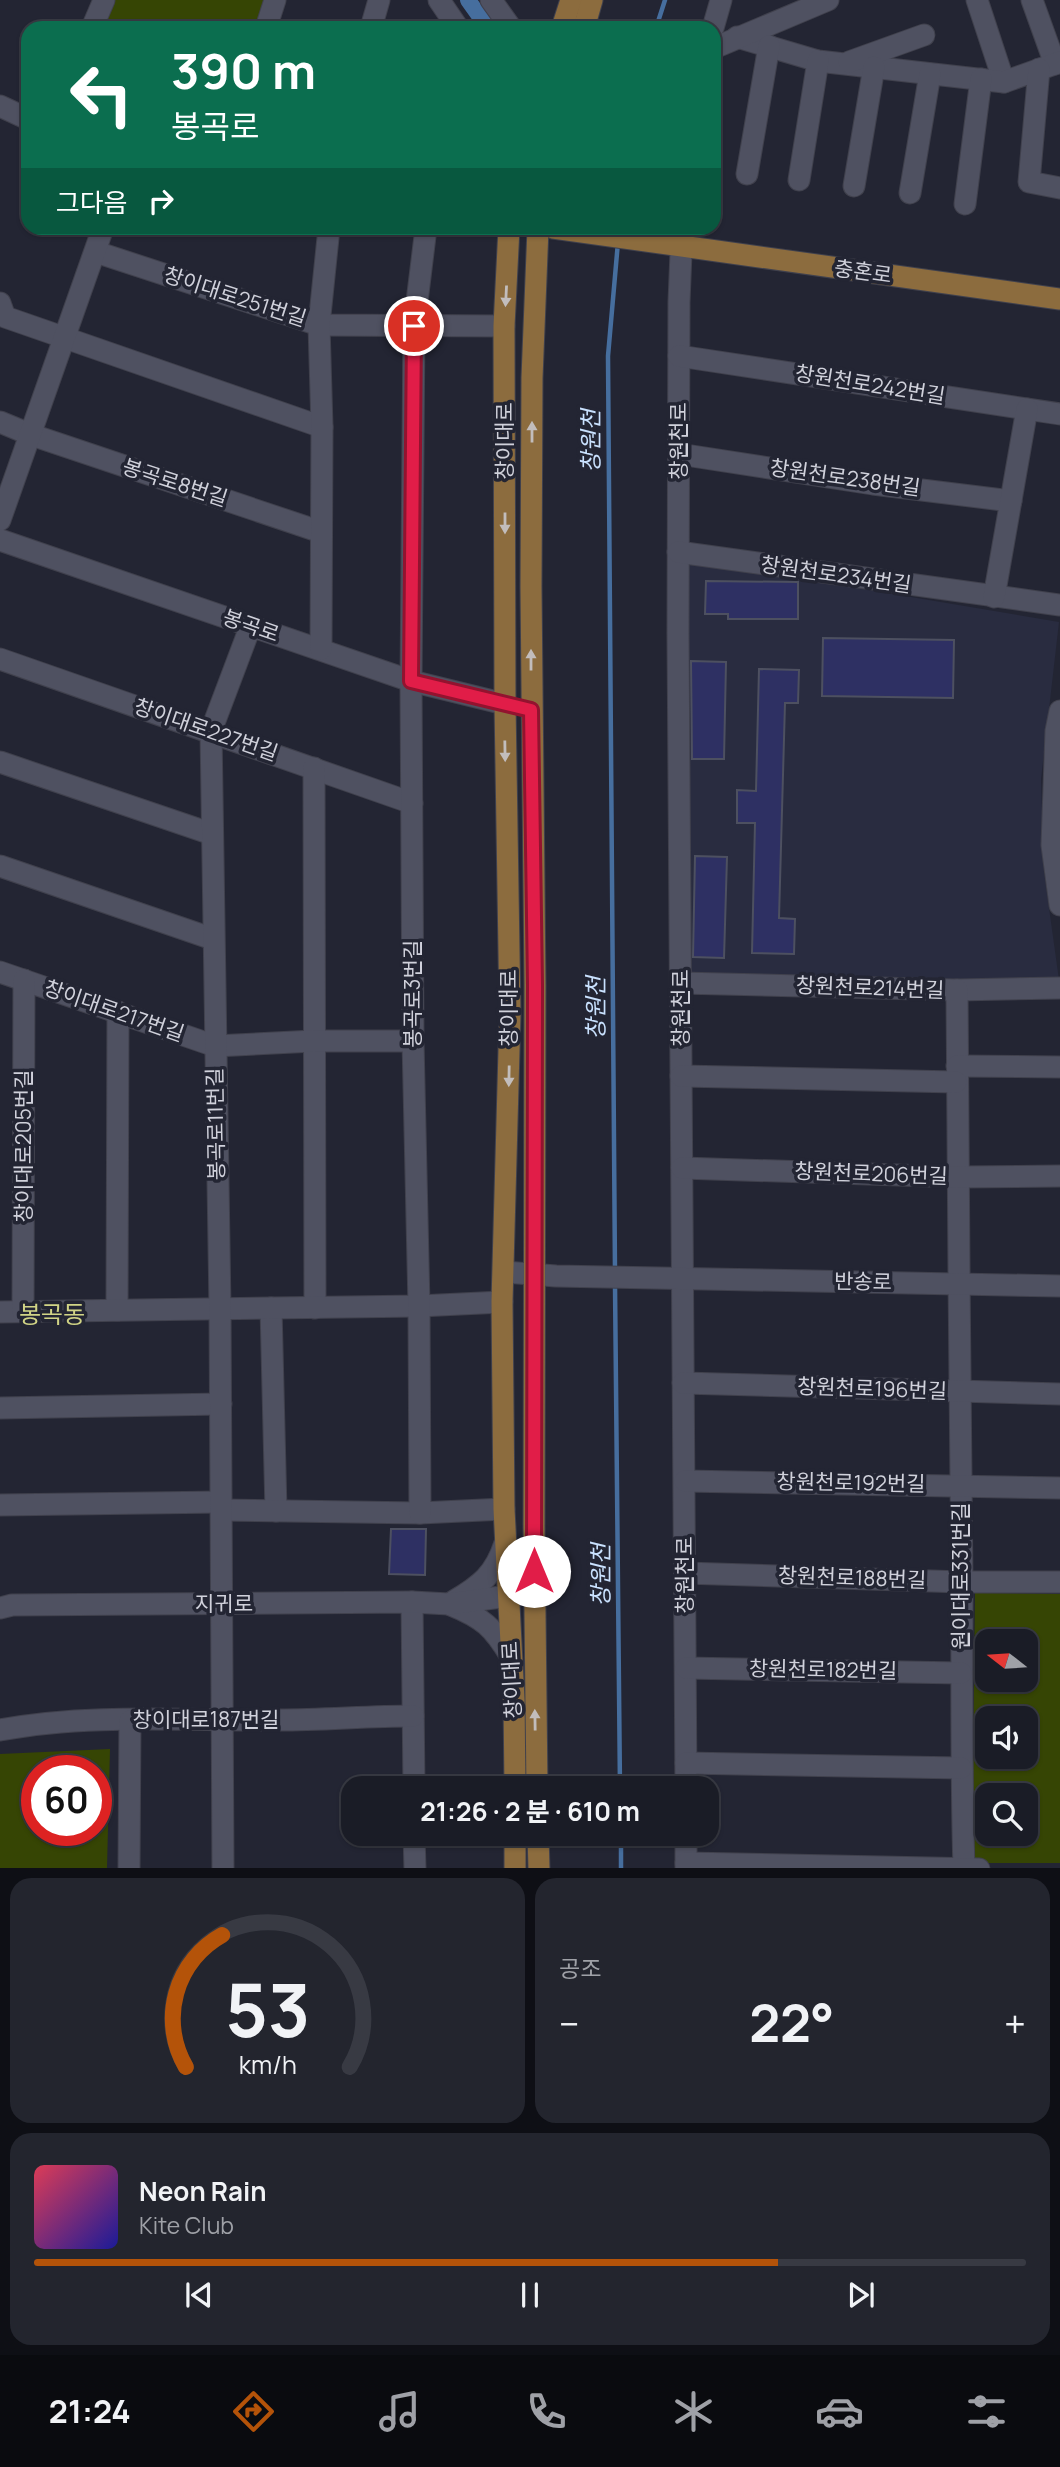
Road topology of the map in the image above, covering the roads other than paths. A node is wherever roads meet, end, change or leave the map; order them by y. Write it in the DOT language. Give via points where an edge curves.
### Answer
graph roads {
  1 [pos="104,0"];
  2 [pos="275,0"];
  3 [pos="379,0"];
  4 [pos="439,0"];
  5 [pos="491,0"];
  6 [pos="571,0"];
  7 [pos="592,0"];
  8 [pos="721,0"];
  9 [pos="977,0"];
  10 [pos="1031,0"];
  11 [pos="815,3"];
  12 [pos="95,21"];
  13 [pos="268,21"];
  14 [pos="373,21"];
  15 [pos="453,21"];
  16 [pos="506,21"];
  17 [pos="564,21"];
  18 [pos="586,21"];
  19 [pos="715,21"];
  20 [pos="924,35"];
  21 [pos="737,37"];
  22 [pos="721,45"];
  23 [pos="769,46"];
  24 [pos="818,61"];
  25 [pos="843,64"];
  26 [pos="1051,65"];
  27 [pos="874,67"];
  28 [pos="930,74"];
  29 [pos="981,79"];
  30 [pos="1004,82"];
  31 [pos="0,106"];
  32 [pos="21,116"];
  33 [pos="747,174"];
  34 [pos="799,180"];
  35 [pos="854,186"];
  36 [pos="1060,188"];
  37 [pos="910,193"];
  38 [pos="965,204"];
  39 [pos="101,235"];
  40 [pos="329,235"];
  41 [pos="425,235"];
  42 [pos="509,235"];
  43 [pos="538,235"];
  44 [pos="627,235"];
  45 [pos="676,240"];
  46 [pos="96,252"];
  47 [pos="1060,299"];
  48 [pos="0,303"];
  49 [pos="318,325"];
  50 [pos="414,326"];
  51 [pos="504,326"];
  52 [pos="63,339"];
  53 [pos="679,356"];
  54 [pos="1027,410"];
  55 [pos="1060,414"];
  56 [pos="0,422"];
  57 [pos="322,427"];
  58 [pos="29,434"];
  59 [pos="679,454"];
  60 [pos="1011,501"];
  61 [pos="0,520"];
  62 [pos="321,532"];
  63 [pos="0,540"];
  64 [pos="678,552"];
  65 [pos="995,597"];
  66 [pos="1060,606"];
  67 [pos="251,625"];
  68 [pos="321,649"];
  69 [pos="0,659"];
  70 [pos="411,681"];
  71 [pos="505,704"];
  72 [pos="531,710"];
  73 [pos="1060,711"];
  74 [pos="211,731"];
  75 [pos="0,762"];
  76 [pos="314,768"];
  77 [pos="412,803"];
  78 [pos="212,834"];
  79 [pos="0,866"];
  80 [pos="1060,905"];
  81 [pos="213,939"];
  82 [pos="0,972"];
  83 [pos="24,980"];
  84 [pos="681,983"];
  85 [pos="1060,988"];
  86 [pos="957,990"];
  87 [pos="118,1012"];
  88 [pos="314,1041"];
  89 [pos="413,1041"];
  90 [pos="215,1046"];
  91 [pos="1060,1068"];
  92 [pos="957,1074"];
  93 [pos="681,1076"];
  94 [pos="682,1168"];
  95 [pos="1060,1176"];
  96 [pos="959,1177"];
  97 [pos="505,1272"];
  98 [pos="545,1275"];
  99 [pos="674,1279"];
  100 [pos="960,1284"];
  101 [pos="1060,1286"];
  102 [pos="502,1302"];
  103 [pos="419,1306"];
  104 [pos="271,1308"];
  105 [pos="315,1308"];
  106 [pos="220,1309"];
  107 [pos="117,1310"];
  108 [pos="0,1312"];
  109 [pos="23,1312"];
  110 [pos="683,1383"];
  111 [pos="960,1392"];
  112 [pos="1060,1394"];
  113 [pos="220,1404"];
  114 [pos="0,1408"];
  115 [pos="685,1481"];
  116 [pos="960,1485"];
  117 [pos="1060,1489"];
  118 [pos="0,1505"];
  119 [pos="221,1506"];
  120 [pos="504,1509"];
  121 [pos="276,1511"];
  122 [pos="420,1513"];
  123 [pos="505,1543"];
  124 [pos="685,1573"];
  125 [pos="962,1582"];
  126 [pos="1060,1582"];
  127 [pos="534,1594"];
  128 [pos="508,1596"];
  129 [pos="412,1602"];
  130 [pos="449,1604"];
  131 [pos="222,1605"];
  132 [pos="0,1608"];
  133 [pos="511,1657"];
  134 [pos="685,1668"];
  135 [pos="961,1673"];
  136 [pos="413,1716"];
  137 [pos="223,1719"];
  138 [pos="130,1721"];
  139 [pos="0,1730"];
  140 [pos="686,1763"];
  141 [pos="961,1768"];
  142 [pos="414,1776"];
  143 [pos="514,1776"];
  144 [pos="537,1776"];
  145 [pos="686,1776"];
  146 [pos="414,1846"];
  147 [pos="515,1846"];
  148 [pos="538,1846"];
  149 [pos="686,1846"];
  150 [pos="686,1866"];
  151 [pos="129,1868"];
  152 [pos="223,1868"];
  153 [pos="415,1868"];
  154 [pos="515,1868"];
  155 [pos="539,1868"];
  156 [pos="964,1868"];
  157 [pos="979,1868"];
  1 -- 12 [label="street"];
  2 -- 13 [label="street"];
  3 -- 14 [label="street"];
  4 -- 15 [label="street"];
  5 -- 16 [label="street"];
  6 -- 17 [label="main road"];
  7 -- 18 [label="main road"];
  8 -- 19 [label="street"];
  9 -- 30 [label="street"];
  10 -- 26 [label="street"];
  11 -- 21 [label="street"];
  20 -- 25 [label="street"];
  21 -- 22 [label="street"];
  21 -- 23 [label="street"];
  23 -- 24 [label="street"];
  23 -- 33 [label="street"];
  24 -- 25 [label="street"];
  24 -- 34 [label="street"];
  25 -- 27 [label="street"];
  26 -- 30 [label="street"];
  26 -- 36 [label="street" via="1028,182"];
  27 -- 28 [label="street"];
  27 -- 35 [label="street"];
  28 -- 29 [label="street"];
  28 -- 37 [label="street"];
  29 -- 30 [label="street"];
  29 -- 38 [label="street"];
  31 -- 32 [label="street"];
  39 -- 46 [label="street"];
  40 -- 49 [label="street"];
  41 -- 50 [label="street"];
  42 -- 51 [label="main road, 창이대로, one-way"];
  72 -- 43 [label="main road, 창이대로, one-way" via="532,378"];
  44 -- 45 [label="main road, 충혼로"];
  45 -- 47 [label="main road, 충혼로"];
  45 -- 53 [label="street, 창원천로"];
  46 -- 49 [label="street, 창이대로251번길"];
  46 -- 52 [label="street"];
  48 -- 52 [label="street" via="5,317"];
  49 -- 50 [label="street, 창이대로251번길"];
  49 -- 57 [label="street"];
  50 -- 51 [label="street, 창이대로251번길"];
  50 -- 70 [label="street"];
  51 -- 71 [label="main road, 창이대로, one-way"];
  52 -- 57 [label="street"];
  52 -- 58 [label="street"];
  53 -- 54 [label="street, 창원천로242번길"];
  53 -- 59 [label="street, 창원천로"];
  54 -- 55 [label="street, 창원천로242번길"];
  54 -- 60 [label="street"];
  56 -- 58 [label="street, 봉곡로8번길"];
  57 -- 62 [label="street"];
  58 -- 61 [label="street"];
  58 -- 62 [label="street, 봉곡로8번길"];
  59 -- 60 [label="street, 창원천로238번길"];
  59 -- 64 [label="street, 창원천로"];
  60 -- 65 [label="street"];
  62 -- 68 [label="street"];
  63 -- 67 [label="street, 봉곡로"];
  64 -- 65 [label="street, 창원천로234번길"];
  64 -- 84 [label="street, 창원천로"];
  65 -- 66 [label="street, 창원천로234번길"];
  67 -- 68 [label="street, 봉곡로"];
  67 -- 74 [label="street, 봉곡로11번길"];
  68 -- 70 [label="street, 봉곡로"];
  69 -- 74 [label="street, 창이대로227번길"];
  70 -- 71 [label="street, 봉곡로"];
  70 -- 77 [label="street, 봉곡로3번길"];
  71 -- 72 [label="main road"];
  71 -- 97 [label="main road, 창이대로, one-way" via="510,1014"];
  72 -- 98 [label="main road, 창이대로"];
  73 -- 80 [label="street" via="1052,845"];
  74 -- 76 [label="street, 창이대로227번길"];
  74 -- 78 [label="street, 봉곡로11번길"];
  75 -- 78 [label="street"];
  76 -- 77 [label="street, 창이대로227번길"];
  76 -- 88 [label="street"];
  77 -- 89 [label="street, 봉곡로3번길"];
  78 -- 81 [label="street, 봉곡로11번길"];
  79 -- 81 [label="street"];
  81 -- 90 [label="street, 봉곡로11번길"];
  82 -- 83 [label="street, 창이대로217번길"];
  83 -- 87 [label="street, 창이대로217번길"];
  83 -- 109 [label="street, 창이대로205번길"];
  84 -- 86 [label="street, 창원천로214번길"];
  84 -- 93 [label="street, 창원천로"];
  85 -- 86 [label="street, 창원천로214번길"];
  86 -- 92 [label="street, 원이대로331번길"];
  87 -- 90 [label="street, 창이대로217번길"];
  87 -- 107 [label="street"];
  88 -- 89 [label="street, 창이대로217번길"];
  88 -- 90 [label="street, 창이대로217번길"];
  88 -- 105 [label="street"];
  89 -- 103 [label="street, 봉곡로3번길"];
  90 -- 106 [label="street, 봉곡로11번길"];
  91 -- 92 [label="street"];
  92 -- 93 [label="street"];
  92 -- 96 [label="street, 원이대로331번길"];
  93 -- 94 [label="street, 창원천로"];
  94 -- 96 [label="street, 창원천로206번길"];
  94 -- 99 [label="street, 창원천로"];
  95 -- 96 [label="street, 창원천로206번길"];
  96 -- 100 [label="street, 원이대로331번길"];
  97 -- 98 [label="street"];
  97 -- 102 [label="main road, 창이대로"];
  98 -- 99 [label="street, 반송로"];
  98 -- 127 [label="main road, 창이대로"];
  99 -- 100 [label="street, 반송로"];
  99 -- 110 [label="street, 창원천로"];
  100 -- 101 [label="street, 반송로"];
  100 -- 111 [label="street, 원이대로331번길"];
  102 -- 103 [label="street"];
  102 -- 120 [label="main road, 창이대로"];
  103 -- 105 [label="street"];
  103 -- 122 [label="street, 봉곡로3번길"];
  104 -- 105 [label="street"];
  104 -- 106 [label="street"];
  104 -- 121 [label="street"];
  106 -- 107 [label="street"];
  106 -- 113 [label="street, 봉곡로11번길"];
  107 -- 109 [label="street"];
  108 -- 109 [label="street"];
  110 -- 111 [label="street, 창원천로196번길"];
  110 -- 115 [label="street, 창원천로"];
  111 -- 112 [label="street, 창원천로196번길"];
  111 -- 116 [label="street, 원이대로331번길"];
  113 -- 114 [label="street"];
  113 -- 119 [label="street, 봉곡로11번길"];
  115 -- 116 [label="street, 창원천로192번길"];
  115 -- 124 [label="street, 창원천로"];
  116 -- 117 [label="street, 창원천로192번길"];
  116 -- 125 [label="street, 원이대로331번길"];
  118 -- 119 [label="street"];
  119 -- 121 [label="street"];
  119 -- 131 [label="street, 봉곡로11번길"];
  120 -- 122 [label="street"];
  120 -- 123 [label="main road, 창이대로"];
  121 -- 122 [label="street"];
  123 -- 128 [label="main road, 창이대로"];
  123 -- 130 [label="street" via="490,1576"];
  124 -- 125 [label="street, 창원천로188번길"];
  124 -- 134 [label="street, 창원천로"];
  125 -- 126 [label="street, 창원천로188번길"];
  125 -- 135 [label="street, 원이대로331번길"];
  127 -- 128 [label="main road"];
  144 -- 127 [label="main road, 창이대로, one-way"];
  128 -- 130 [label="street, 지귀로"];
  128 -- 133 [label="main road, 창이대로"];
  129 -- 130 [label="street, 지귀로"];
  129 -- 131 [label="street, 지귀로"];
  129 -- 136 [label="street"];
  130 -- 133 [label="street, 지귀로" via="485,1621"];
  131 -- 132 [label="street, 지귀로"];
  131 -- 137 [label="street, 봉곡로11번길"];
  133 -- 143 [label="main road, 창이대로"];
  134 -- 135 [label="street, 창원천로182번길"];
  134 -- 140 [label="street, 창원천로"];
  135 -- 141 [label="street, 원이대로331번길"];
  136 -- 137 [label="street, 창이대로187번길"];
  136 -- 142 [label="street"];
  137 -- 138 [label="street, 창이대로187번길"];
  137 -- 152 [label="street, 봉곡로11번길"];
  138 -- 139 [label="street, 창이대로187번길" via="31,1724"];
  138 -- 151 [label="street"];
  140 -- 141 [label="street"];
  140 -- 145 [label="street, 창원천로"];
  141 -- 156 [label="street, 원이대로331번길"];
  146 -- 153 [label="street"];
  147 -- 154 [label="main road"];
  148 -- 155 [label="main road"];
  149 -- 150 [label="street"];
  150 -- 156 [label="street"];
  156 -- 157 [label="street"];
}
